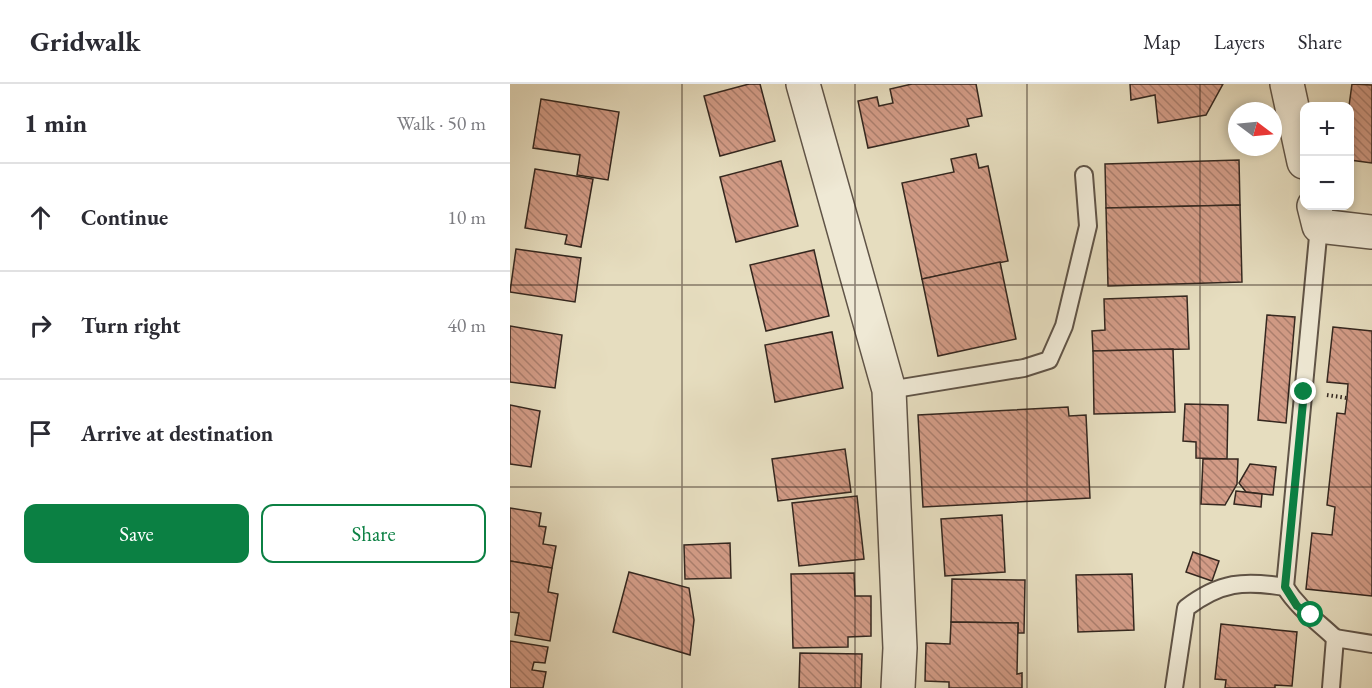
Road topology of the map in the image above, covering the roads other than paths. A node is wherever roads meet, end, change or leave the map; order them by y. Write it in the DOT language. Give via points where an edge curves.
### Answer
graph roads {
  1 [pos="803,84"];
  2 [pos="1287,84"];
  3 [pos="1304,156"];
  4 [pos="1084,175"];
  5 [pos="1316,216"];
  6 [pos="1372,232"];
  7 [pos="889,390"];
  8 [pos="1285,587"];
  9 [pos="1335,638"];
  10 [pos="1372,644"];
  11 [pos="898,688"];
  12 [pos="1173,688"];
  13 [pos="1331,688"];
  1 -- 7 [label="street"];
  2 -- 3 [label="street"];
  4 -- 7 [label="lane" via="1088,225 1064,326 1049,360 1024,368"];
  5 -- 6 [label="street"];
  5 -- 8 [label="lane"];
  7 -- 11 [label="street" via="900,648"];
  8 -- 9 [label="lane" via="1297,606"];
  8 -- 12 [label="lane" via="1249,581 1203,594 1186,608"];
  9 -- 10 [label="lane"];
  9 -- 13 [label="lane"];
}
